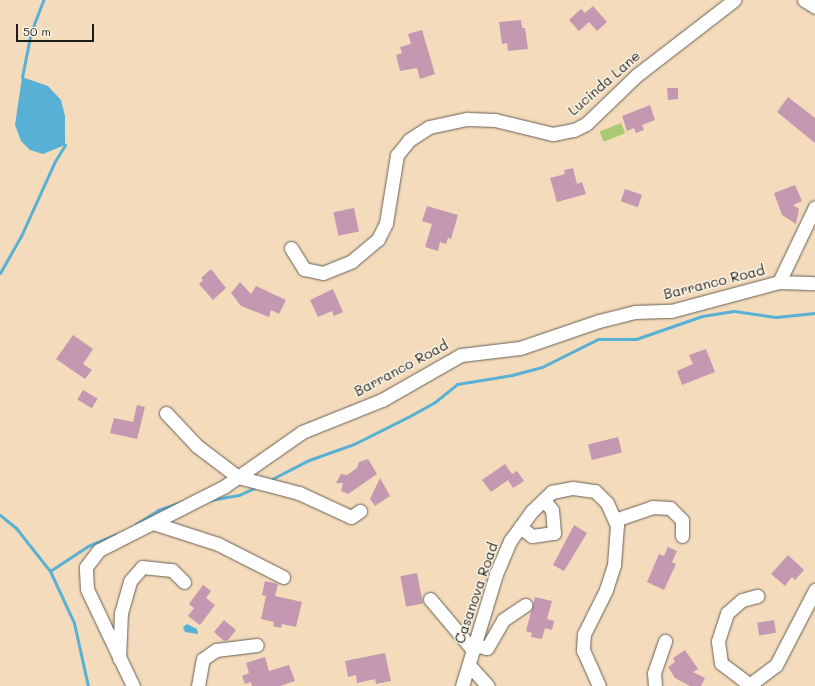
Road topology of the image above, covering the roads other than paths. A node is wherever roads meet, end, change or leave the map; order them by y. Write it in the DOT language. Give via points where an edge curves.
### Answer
graph roads {
  1 [pos="734,0"];
  2 [pos="804,0"];
  3 [pos="815,7"];
  4 [pos="815,207"];
  5 [pos="291,248"];
  6 [pos="779,282"];
  7 [pos="815,283"];
  8 [pos="166,413"];
  9 [pos="238,477"];
  10 [pos="544,500"];
  11 [pos="360,511"];
  12 [pos="615,520"];
  13 [pos="153,523"];
  14 [pos="520,527"];
  15 [pos="682,536"];
  16 [pos="283,577"];
  17 [pos="184,582"];
  18 [pos="815,590"];
  19 [pos="757,596"];
  20 [pos="430,599"];
  21 [pos="525,605"];
  22 [pos="665,641"];
  23 [pos="257,645"];
  24 [pos="474,648"];
  25 [pos="119,659"];
  26 [pos="469,665"];
  27 [pos="749,685"];
  28 [pos="133,686"];
  29 [pos="198,686"];
  30 [pos="462,686"];
  31 [pos="488,686"];
  32 [pos="599,686"];
  33 [pos="655,686"];
  1 -- 5 [label="street, Lucinda Lane" via="637,74 586,124 574,130 553,134 495,120 462,119 429,128 409,140 397,156 386,223 378,239 352,261 323,273 304,270"];
  2 -- 3 [label="street"];
  4 -- 6 [label="street"];
  6 -- 7 [label="street, Barranco Road"];
  6 -- 9 [label="street, Barranco Road" via="671,311 635,312 599,321 520,348 461,355 382,400 302,432"];
  8 -- 9 [label="street" via="196,446"];
  9 -- 11 [label="street" via="299,493 351,517"];
  9 -- 13 [label="street, Barranco Road"];
  10 -- 12 [label="street, Casanova Road" via="552,492 573,488 595,491 607,503"];
  10 -- 14 [label="street, Casanova Road"];
  10 -- 14 [label="street" via="552,510 554,533 532,536"];
  12 -- 15 [label="street" via="652,507 670,508 682,520"];
  12 -- 32 [label="street, Casanova Road" via="618,542 614,565 606,590 584,634 583,650"];
  13 -- 16 [label="street" via="218,544"];
  13 -- 25 [label="street, Barranco Road" via="99,550 86,567 87,589"];
  14 -- 24 [label="street, Casanova Road" via="510,542 496,574"];
  17 -- 25 [label="street" via="172,570 142,567 130,581 121,613"];
  18 -- 27 [label="street" via="776,665"];
  19 -- 27 [label="street" via="742,600 727,613 718,641 721,663"];
  20 -- 24 [label="street"];
  21 -- 24 [label="street" via="503,620 487,648"];
  22 -- 33 [label="street" via="654,673"];
  23 -- 29 [label="street" via="216,650 203,659"];
  24 -- 26 [label="street, Casanova Road"];
  25 -- 28 [label="street"];
  26 -- 30 [label="street, Casanova Road"];
  26 -- 31 [label="street"];
}
